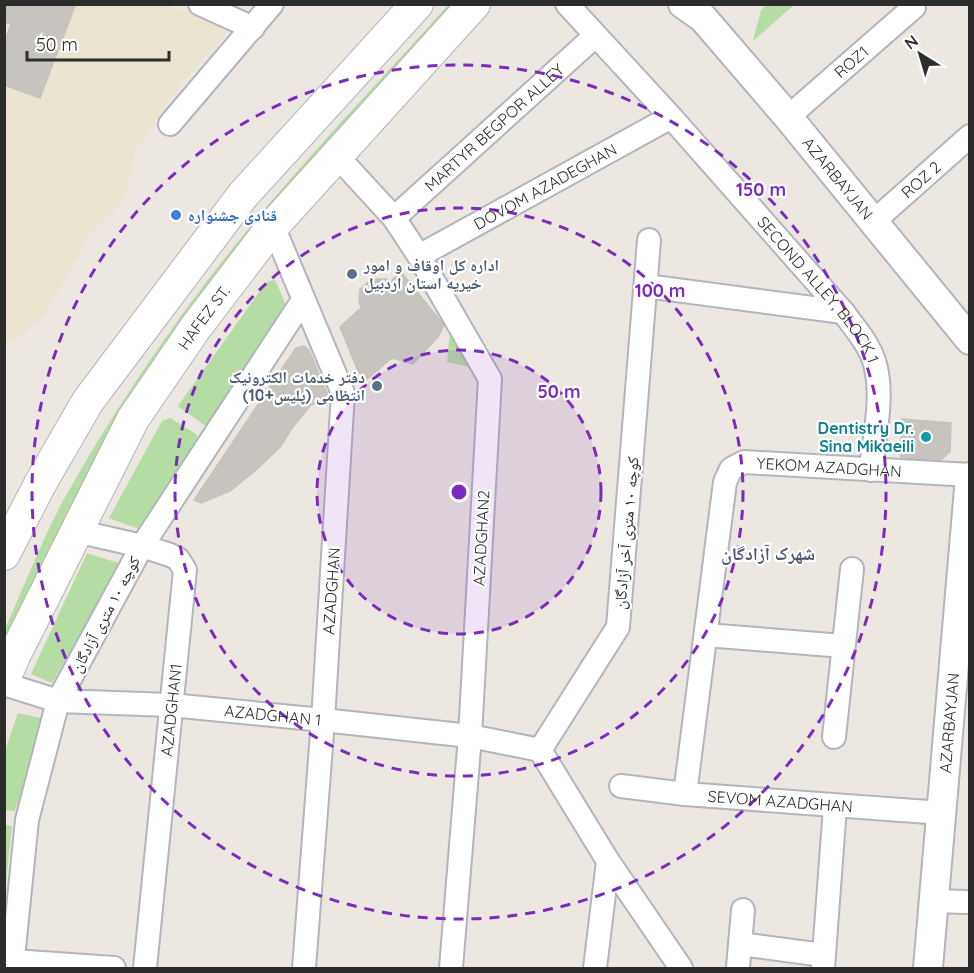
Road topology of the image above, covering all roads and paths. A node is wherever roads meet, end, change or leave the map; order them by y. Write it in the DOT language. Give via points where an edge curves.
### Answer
graph roads {
  1 [pos="200,4"];
  2 [pos="272,4"];
  3 [pos="417,4"];
  4 [pos="474,4"];
  5 [pos="567,4"];
  6 [pos="914,7"];
  7 [pos="695,9"];
  8 [pos="253,28"];
  9 [pos="595,36"];
  10 [pos="671,117"];
  11 [pos="788,117"];
  12 [pos="170,124"];
  13 [pos="969,136"];
  14 [pos="337,156"];
  15 [pos="394,218"];
  16 [pos="873,222"];
  17 [pos="273,226"];
  18 [pos="649,240"];
  19 [pos="419,256"];
  20 [pos="646,286"];
  21 [pos="303,300"];
  22 [pos="843,312"];
  23 [pos="969,340"];
  24 [pos="871,470"];
  25 [pos="969,476"];
  26 [pos="76,531"];
  27 [pos="141,546"];
  28 [pos="4,554"];
  29 [pos="852,569"];
  30 [pos="706,635"];
  31 [pos="843,646"];
  32 [pos="4,679"];
  33 [pos="4,684"];
  34 [pos="58,701"];
  35 [pos="171,705"];
  36 [pos="323,720"];
  37 [pos="470,736"];
  38 [pos="834,737"];
  39 [pos="540,750"];
  40 [pos="621,786"];
  41 [pos="685,794"];
  42 [pos="835,807"];
  43 [pos="942,813"];
  44 [pos="608,861"];
  45 [pos="935,901"];
  46 [pos="968,902"];
  47 [pos="743,910"];
  48 [pos="740,944"];
  49 [pos="823,962"];
  50 [pos="12,965"];
  51 [pos="738,967"];
  52 [pos="114,969"];
  53 [pos="145,969"];
  54 [pos="304,969"];
  55 [pos="451,969"];
  56 [pos="595,969"];
  57 [pos="681,969"];
  58 [pos="928,969"];
  1 -- 8 [label="street"];
  2 -- 8 [label="street"];
  3 -- 28 [label="main road" via="243,195 102,382 40,484"];
  4 -- 14 [label="main road, HAFEZ ST."];
  5 -- 9 [label="street, SECOND ALLEY, BLOCK 1"];
  6 -- 11 [label="street, ROZ1"];
  7 -- 11 [label="street, AZARBAYJAN"];
  8 -- 12 [label="street"];
  9 -- 10 [label="street, SECOND ALLEY, BLOCK 1"];
  9 -- 15 [label="street, MARTYR BEGPOR ALLEY"];
  10 -- 19 [label="street, DOVOM AZADEGHAN"];
  10 -- 22 [label="street, SECOND ALLEY, BLOCK 1"];
  11 -- 16 [label="street, AZARBAYJAN"];
  13 -- 16 [label="street, ROZ 2"];
  14 -- 15 [label="street, AZADGHAN2"];
  14 -- 17 [label="main road, HAFEZ ST."];
  15 -- 19 [label="street, AZADGHAN2"];
  16 -- 23 [label="street, AZARBAYJAN"];
  17 -- 21 [label="street, AZADGHAN"];
  17 -- 26 [label="main road, HAFEZ ST." via="196,327 133,419"];
  18 -- 20 [label="street, کوچه ۱۰ متری آخر آزادگان"];
  19 -- 37 [label="street, AZADGHAN2" via="490,379"];
  20 -- 22 [label="street"];
  20 -- 39 [label="street, کوچه ۱۰ متری آخر آزادگان" via="618,627"];
  21 -- 27 [label="street, کوچه ۱۰ متری آزادگان"];
  21 -- 36 [label="street, AZADGHAN" via="343,393"];
  22 -- 24 [label="street, SECOND ALLEY, BLOCK 1" via="874,362 878,386"];
  24 -- 25 [label="street, YEKOM AZADGHAN"];
  24 -- 30 [label="street, YEKOM AZADGHAN" via="744,462 731,469 725,482"];
  25 -- 43 [label="street, AZARBAYJAN"];
  26 -- 27 [label="street, AZADGHAN1"];
  26 -- 32 [label="main road, HAFEZ ST."];
  27 -- 34 [label="street, کوچه ۱۰ متری آزادگان"];
  27 -- 35 [label="street, AZADGHAN1" via="178,559 185,570"];
  29 -- 31 [label="street"];
  30 -- 31 [label="street"];
  30 -- 41 [label="street, YEKOM AZADGHAN"];
  31 -- 38 [label="street"];
  33 -- 34 [label="street, AZADGHAN 1"];
  34 -- 35 [label="street, AZADGHAN 1"];
  34 -- 50 [label="street, کوچه ۱۰ متری آزادگان" via="27,820"];
  35 -- 36 [label="street, AZADGHAN 1"];
  35 -- 53 [label="street, AZADGHAN1"];
  36 -- 37 [label="street, AZADGHAN 1"];
  36 -- 54 [label="street, AZADGHAN"];
  37 -- 39 [label="street, AZADGHAN 1"];
  37 -- 55 [label="street, AZADGHAN2"];
  39 -- 44 [label="street"];
  40 -- 41 [label="street, SEVOM AZADGHAN"];
  41 -- 42 [label="street, SEVOM AZADGHAN"];
  42 -- 43 [label="street, SEVOM AZADGHAN"];
  42 -- 49 [label="street"];
  43 -- 45 [label="street, AZARBAYJAN"];
  44 -- 56 [label="street"];
  44 -- 57 [label="street"];
  45 -- 46 [label="street"];
  45 -- 58 [label="street, AZARBAYJAN"];
  47 -- 48 [label="street"];
  48 -- 49 [label="street"];
  48 -- 51 [label="street"];
  50 -- 52 [label="street"];
}
